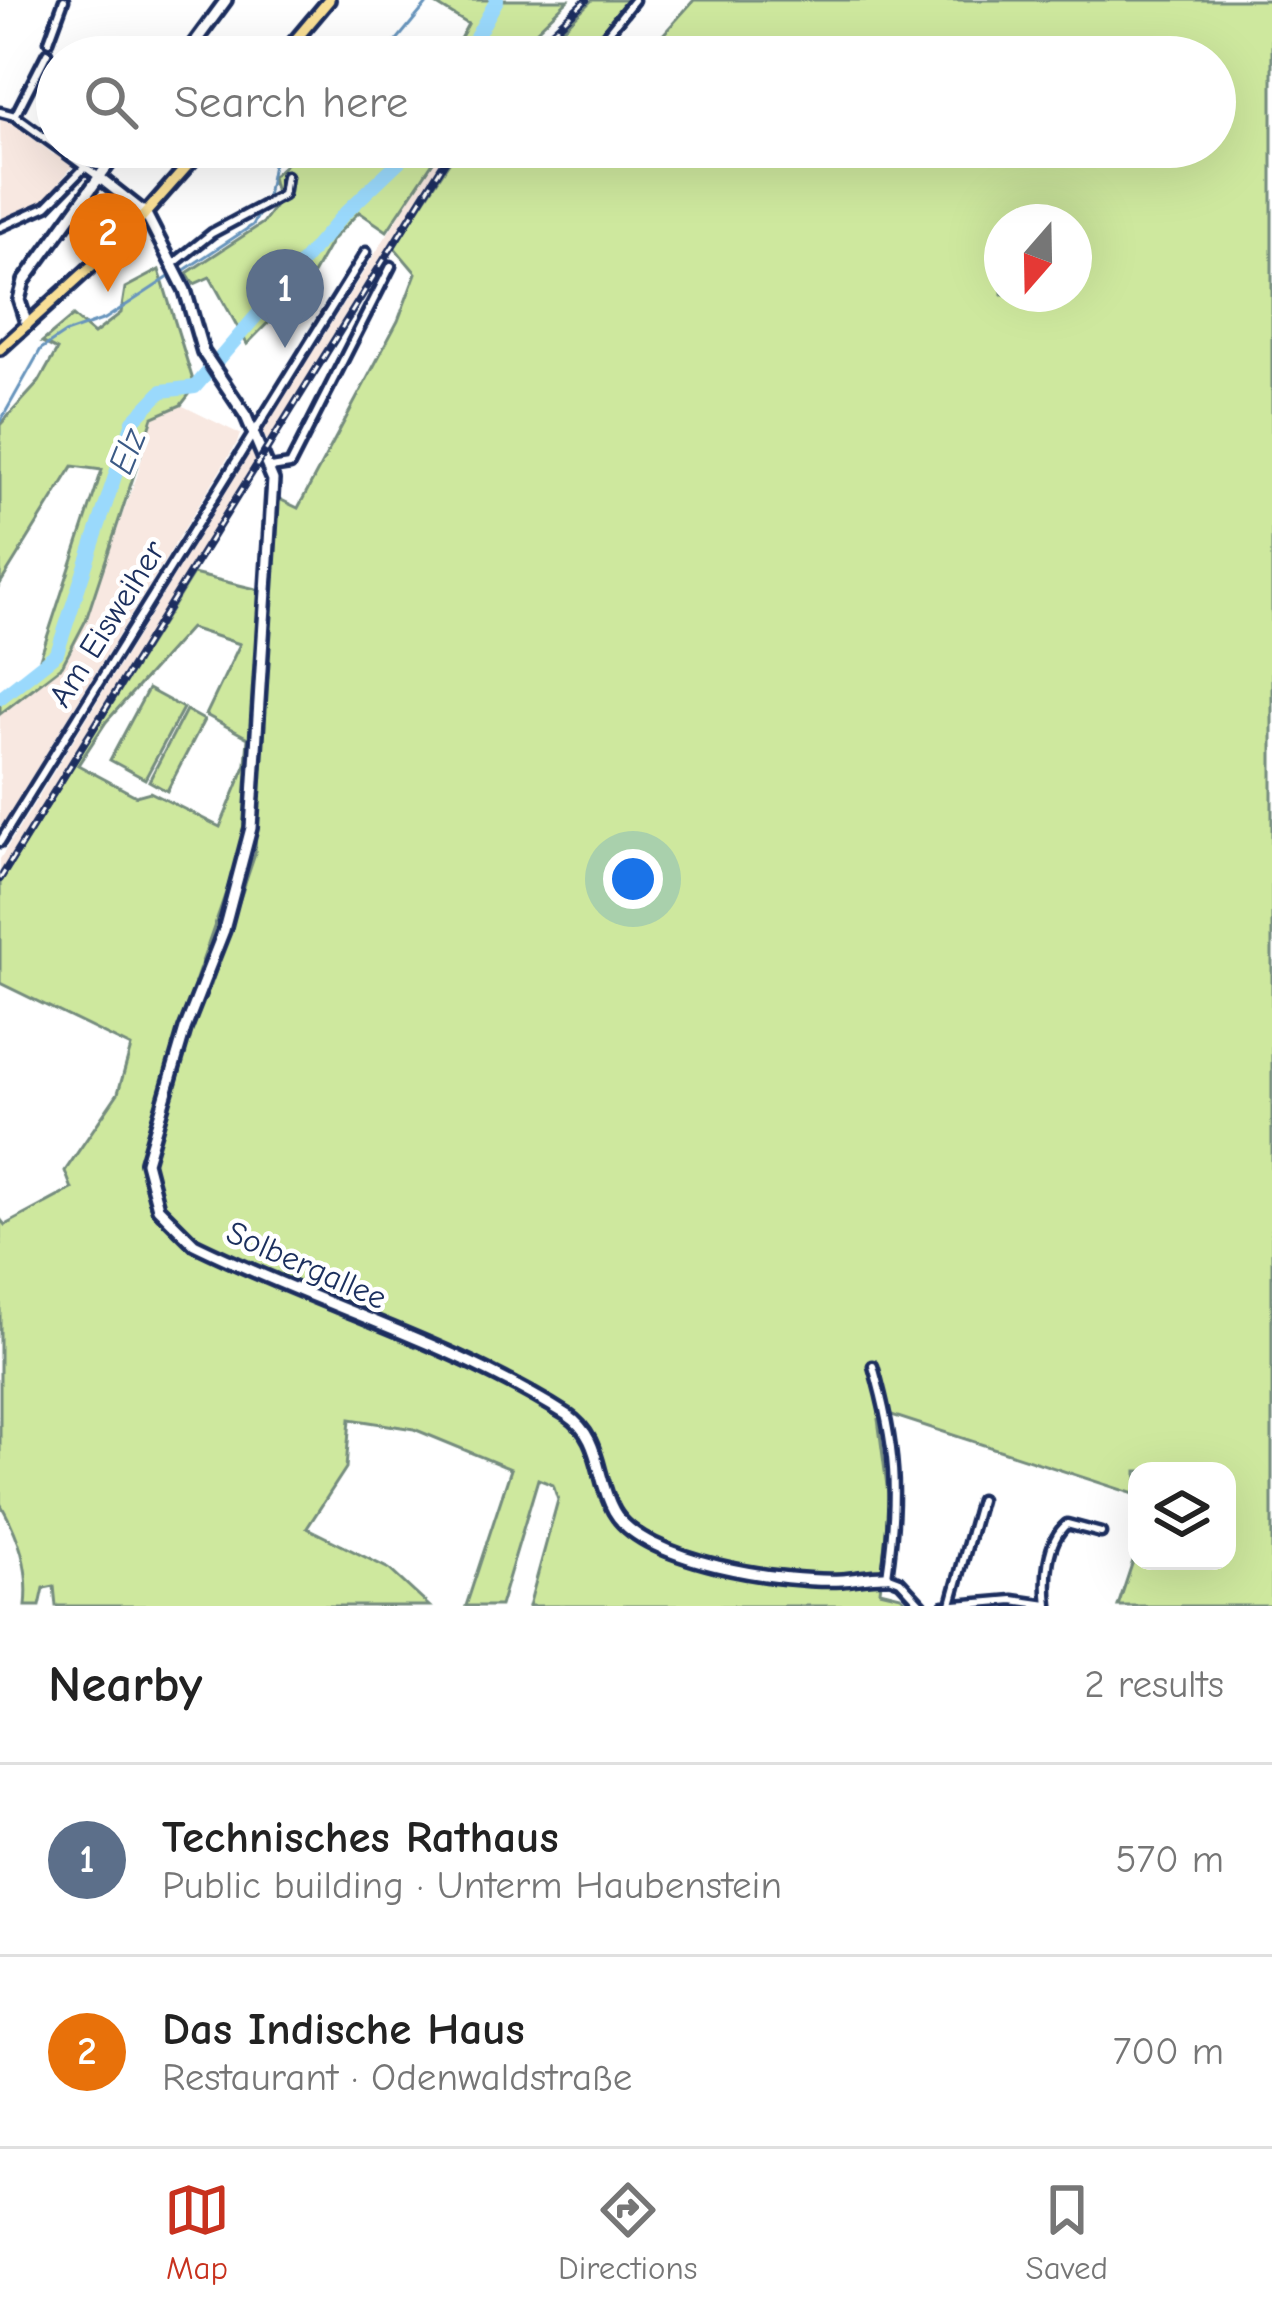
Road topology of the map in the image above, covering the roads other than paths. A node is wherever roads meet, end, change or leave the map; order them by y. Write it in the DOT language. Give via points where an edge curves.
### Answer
graph roads {
  1 [pos="64,0"];
  2 [pos="226,0"];
  3 [pos="329,0"];
  4 [pos="634,0"];
  5 [pos="52,36"];
  6 [pos="199,36"];
  7 [pos="299,36"];
  8 [pos="605,36"];
  9 [pos="36,75"];
  10 [pos="0,112"];
  11 [pos="15,116"];
  12 [pos="36,132"];
  13 [pos="106,168"];
  14 [pos="186,168"];
  15 [pos="83,169"];
  16 [pos="286,176"];
  17 [pos="99,177"];
  18 [pos="146,214"];
  19 [pos="0,226"];
  20 [pos="366,252"];
  21 [pos="172,265"];
  22 [pos="391,266"];
  23 [pos="27,326"];
  24 [pos="0,349"];
  25 [pos="253,430"];
  26 [pos="271,468"];
  27 [pos="0,842"];
  28 [pos="873,1366"];
  29 [pos="980,1500"];
  30 [pos="1100,1533"];
  31 [pos="887,1576"];
  32 [pos="1013,1603"];
  33 [pos="947,1605"];
  34 [pos="923,1606"];
  35 [pos="1049,1606"];
  1 -- 5 [label="street"];
  2 -- 6 [label="street"];
  3 -- 7 [label="main road"];
  4 -- 8 [label="street"];
  9 -- 11 [label="street"];
  10 -- 11 [label="street"];
  11 -- 12 [label="street"];
  13 -- 17 [label="street"];
  14 -- 18 [label="main road"];
  15 -- 17 [label="street"];
  15 -- 19 [label="street" via="47,206"];
  16 -- 21 [label="street" via="283,195"];
  17 -- 18 [label="street"];
  17 -- 23 [label="street" via="24,281 19,301"];
  18 -- 21 [label="street, Solbergallee"];
  18 -- 23 [label="main road"];
  20 -- 25 [label="street, Am Eisweiher"];
  21 -- 25 [label="street, Solbergallee" via="203,352"];
  22 -- 26 [label="street" via="290,465"];
  23 -- 24 [label="main road"];
  25 -- 26 [label="street, Solbergallee"];
  25 -- 27 [label="street, Am Eisweiher"];
  26 -- 31 [label="street, Solbergallee" via="251,828 146,1162 158,1208 194,1244 572,1418 591,1440 613,1510 633,1534 727,1568 840,1581"];
  28 -- 31 [label="street" via="898,1500"];
  29 -- 33 [label="street"];
  30 -- 35 [label="street" via="1067,1525 1059,1531 1047,1568"];
  31 -- 34 [label="street"];
  32 -- 33 [label="street"];
  32 -- 35 [label="street"];
}
